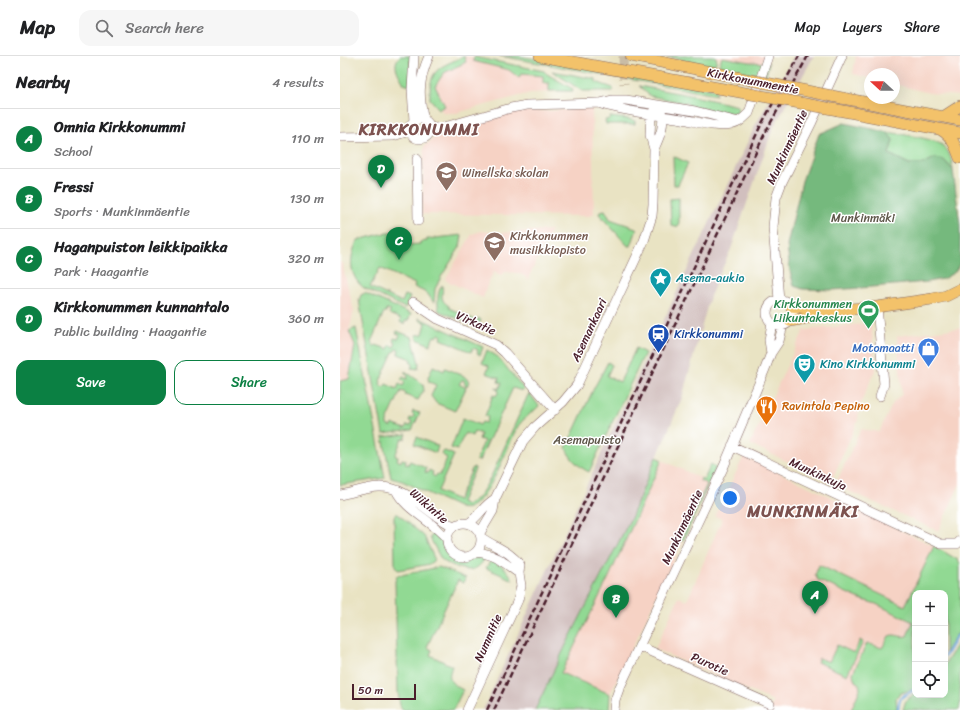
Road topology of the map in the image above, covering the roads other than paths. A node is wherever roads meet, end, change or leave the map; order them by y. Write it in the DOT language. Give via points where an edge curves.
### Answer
graph roads {
  1 [pos="414,56"];
  2 [pos="429,56"];
  3 [pos="540,56"];
  4 [pos="631,56"];
  5 [pos="768,56"];
  6 [pos="842,56"];
  7 [pos="600,103"];
  8 [pos="659,106"];
  9 [pos="960,106"];
  10 [pos="651,114"];
  11 [pos="663,116"];
  12 [pos="942,117"];
  13 [pos="424,120"];
  14 [pos="960,120"];
  15 [pos="414,121"];
  16 [pos="739,122"];
  17 [pos="430,128"];
  18 [pos="938,129"];
  19 [pos="410,131"];
  20 [pos="960,133"];
  21 [pos="340,137"];
  22 [pos="654,150"];
  23 [pos="960,158"];
  24 [pos="417,159"];
  25 [pos="418,221"];
  26 [pos="960,289"];
  27 [pos="779,300"];
  28 [pos="413,302"];
  29 [pos="791,306"];
  30 [pos="878,307"];
  31 [pos="822,312"];
  32 [pos="772,323"];
  33 [pos="787,323"];
  34 [pos="770,353"];
  35 [pos="880,396"];
  36 [pos="554,410"];
  37 [pos="732,446"];
  38 [pos="396,490"];
  39 [pos="340,495"];
  40 [pos="494,499"];
  41 [pos="469,523"];
  42 [pos="454,526"];
  43 [pos="481,536"];
  44 [pos="447,539"];
  45 [pos="960,541"];
  46 [pos="476,552"];
  47 [pos="519,573"];
  48 [pos="639,646"];
  49 [pos="770,704"];
  50 [pos="467,710"];
  51 [pos="614,710"];
  1 -- 15 [label="street"];
  2 -- 13 [label="street" via="422,72 420,88"];
  3 -- 18 [label="main road, Kirkkonummentie, bridge"];
  4 -- 12 [label="main road, Kirkkonummentie, bridge"];
  5 -- 16 [label="street" via="748,113"];
  6 -- 27 [label="street, Munkinmäentie" via="776,198 773,227"];
  7 -- 8 [label="street" via="626,100"];
  7 -- 10 [label="street"];
  7 -- 17 [label="street" via="527,105 448,126"];
  8 -- 10 [label="street"];
  8 -- 11 [label="street"];
  8 -- 16 [label="street" via="695,111"];
  9 -- 12 [label="main road"];
  10 -- 11 [label="street"];
  10 -- 22 [label="street, Asemankaari" via="650,135"];
  11 -- 16 [label="street" via="722,125"];
  11 -- 22 [label="street, Asemankaari" via="660,136"];
  12 -- 14 [label="main road, Kirkkonummentie"];
  13 -- 15 [label="street"];
  13 -- 17 [label="street"];
  15 -- 19 [label="street"];
  17 -- 19 [label="street" via="428,135 423,138 414,137"];
  18 -- 20 [label="main road, Kirkkonummentie"];
  18 -- 23 [label="main road" via="951,138"];
  19 -- 21 [label="street" via="393,136"];
  22 -- 36 [label="street, Asemankaari" via="653,204 649,228 576,385"];
  24 -- 25 [label="street"];
  26 -- 30 [label="main road" via="946,296"];
  27 -- 29 [label="street"];
  27 -- 32 [label="street" via="769,307 768,316"];
  28 -- 36 [label="street, Virkatie" via="438,319 496,345"];
  29 -- 31 [label="main road"];
  29 -- 33 [label="street" via="793,314"];
  30 -- 31 [label="main road"];
  30 -- 35 [label="street" via="884,384"];
  31 -- 33 [label="main road" via="813,318"];
  32 -- 33 [label="street"];
  32 -- 34 [label="street, Munkinmäentie"];
  33 -- 34 [label="street, Munkinmäentie"];
  34 -- 37 [label="street, Munkinmäentie"];
  36 -- 40 [label="street, Asemankaari" via="523,441"];
  37 -- 45 [label="street, Munkinkuja" via="941,544 957,544"];
  37 -- 48 [label="street, Munkinmäentie"];
  38 -- 39 [label="street, Wiikintie" via="378,486"];
  38 -- 42 [label="street, Wiikintie" via="408,494"];
  38 -- 44 [label="street, Wiikintie" via="402,500"];
  40 -- 41 [label="street, Asemankaari"];
  40 -- 43 [label="street, Asemankaari" via="494,511"];
  41 -- 42 [label="street"];
  41 -- 43 [label="street" via="476,527"];
  42 -- 44 [label="street"];
  43 -- 46 [label="street" via="481,543"];
  43 -- 47 [label="street, Nummitie" via="515,558 520,565"];
  44 -- 46 [label="street" via="452,552 459,556 468,556"];
  46 -- 47 [label="street" via="497,558"];
  47 -- 50 [label="street, Nummitie" via="521,586 518,600"];
  48 -- 49 [label="street, Purotie"];
  48 -- 51 [label="street, Munkinmäentie" via="619,689"];
}
